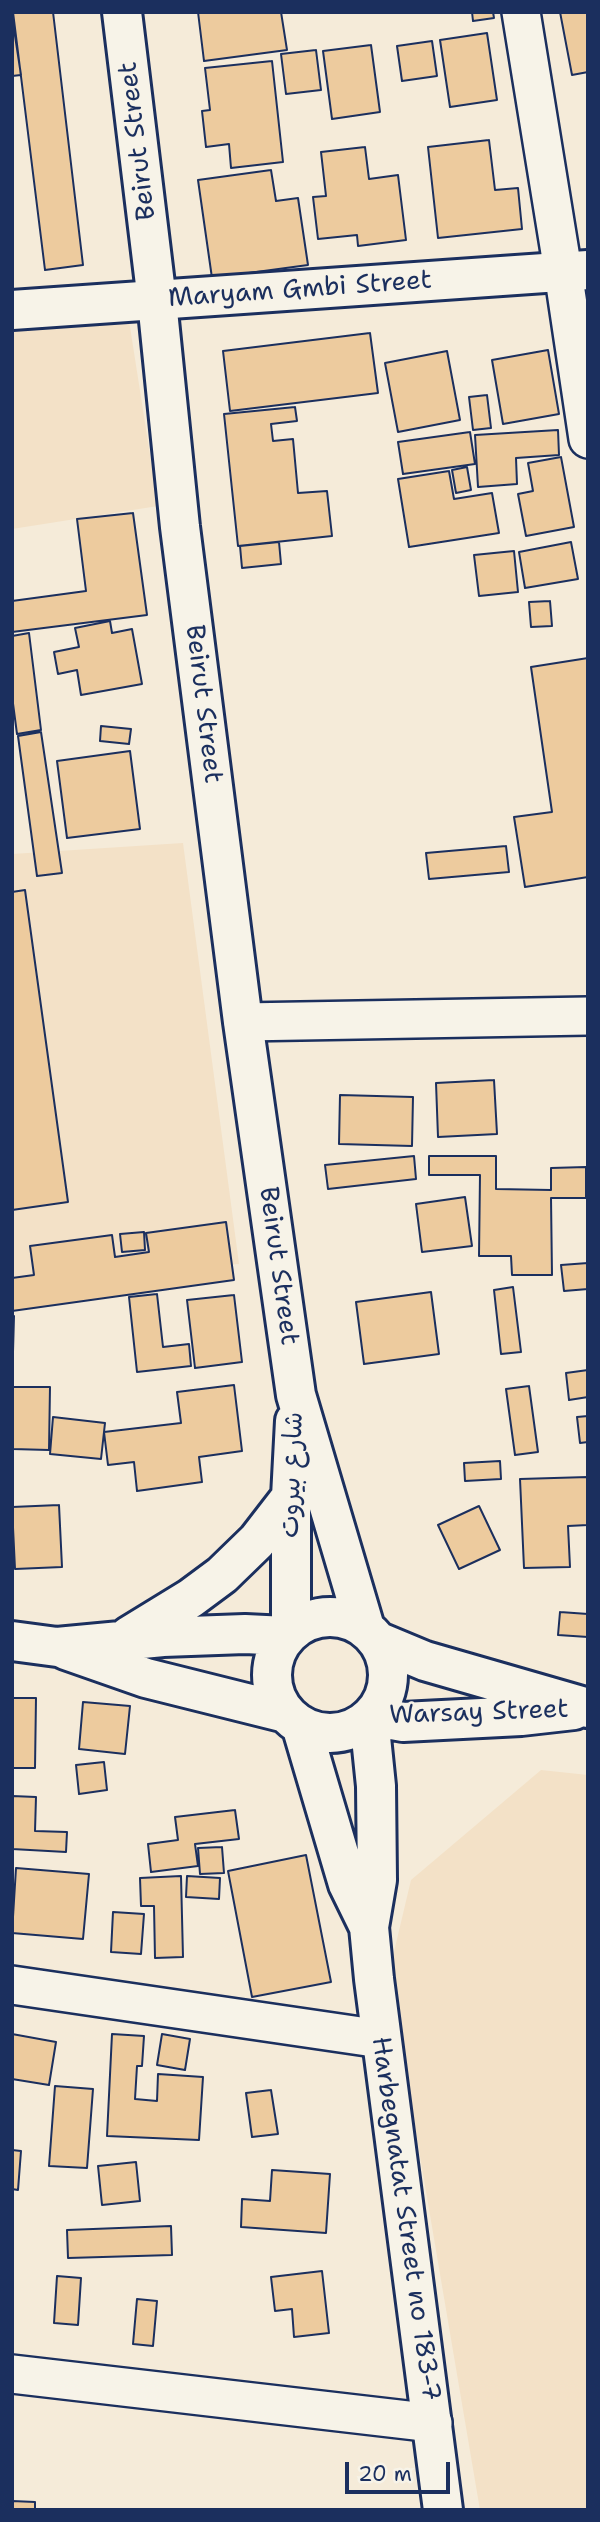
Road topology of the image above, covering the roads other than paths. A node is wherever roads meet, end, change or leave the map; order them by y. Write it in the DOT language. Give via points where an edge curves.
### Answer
graph roads {
  1 [pos="122,12"];
  2 [pos="521,12"];
  3 [pos="576,271"];
  4 [pos="157,301"];
  5 [pos="12,310"];
  6 [pos="588,439"];
  7 [pos="588,1016"];
  8 [pos="243,1022"];
  9 [pos="296,1395"];
  10 [pos="290,1497"];
  11 [pos="289,1634"];
  12 [pos="371,1635"];
  13 [pos="122,1640"];
  14 [pos="12,1641"];
  15 [pos="57,1647"];
  16 [pos="588,1708"];
  17 [pos="370,1717"];
  18 [pos="293,1719"];
  19 [pos="369,1927"];
  20 [pos="12,1985"];
  21 [pos="381,2039"];
  22 [pos="12,2374"];
  23 [pos="432,2423"];
  24 [pos="443,2510"];
  1 -- 4 [label="main road, Beirut Street"];
  2 -- 3 [label="street"];
  3 -- 4 [label="main road, Maryam Gmbi Street"];
  3 -- 6 [label="street"];
  4 -- 5 [label="main road, Maryam Gmbi Street"];
  4 -- 8 [label="main road, Beirut Street" via="180,527"];
  7 -- 8 [label="street"];
  8 -- 9 [label="main road, Beirut Street"];
  9 -- 10 [label="main road, شارع بيروت"];
  9 -- 12 [label="main road, شارع بيروت"];
  10 -- 11 [label="main road, شارع بيروت"];
  10 -- 13 [label="main road" via="257,1541 222,1575"];
  11 -- 12 [label="main road" via="312,1620 336,1617 351,1620"];
  11 -- 13 [label="main road"];
  11 -- 18 [label="main road" via="277,1650 272,1682 277,1698"];
  12 -- 16 [label="main road, Warsay Street" via="425,1661"];
  12 -- 17 [label="main road" via="386,1660 388,1680 383,1700"];
  13 -- 15 [label="main road"];
  14 -- 15 [label="main road"];
  15 -- 18 [label="main road" via="146,1678"];
  16 -- 17 [label="main road, Warsay Street" via="402,1722"];
  17 -- 18 [label="main road" via="348,1730 324,1733"];
  17 -- 19 [label="main road" via="377,1881"];
  18 -- 19 [label="main road" via="348,1884"];
  19 -- 21 [label="main road, Harbegnatat Street no 183-7"];
  20 -- 21 [label="street"];
  21 -- 23 [label="main road, Harbegnatat Street no 183-7"];
  22 -- 23 [label="street"];
  23 -- 24 [label="main road, Harbegnatat Street no 183-7"];
}
